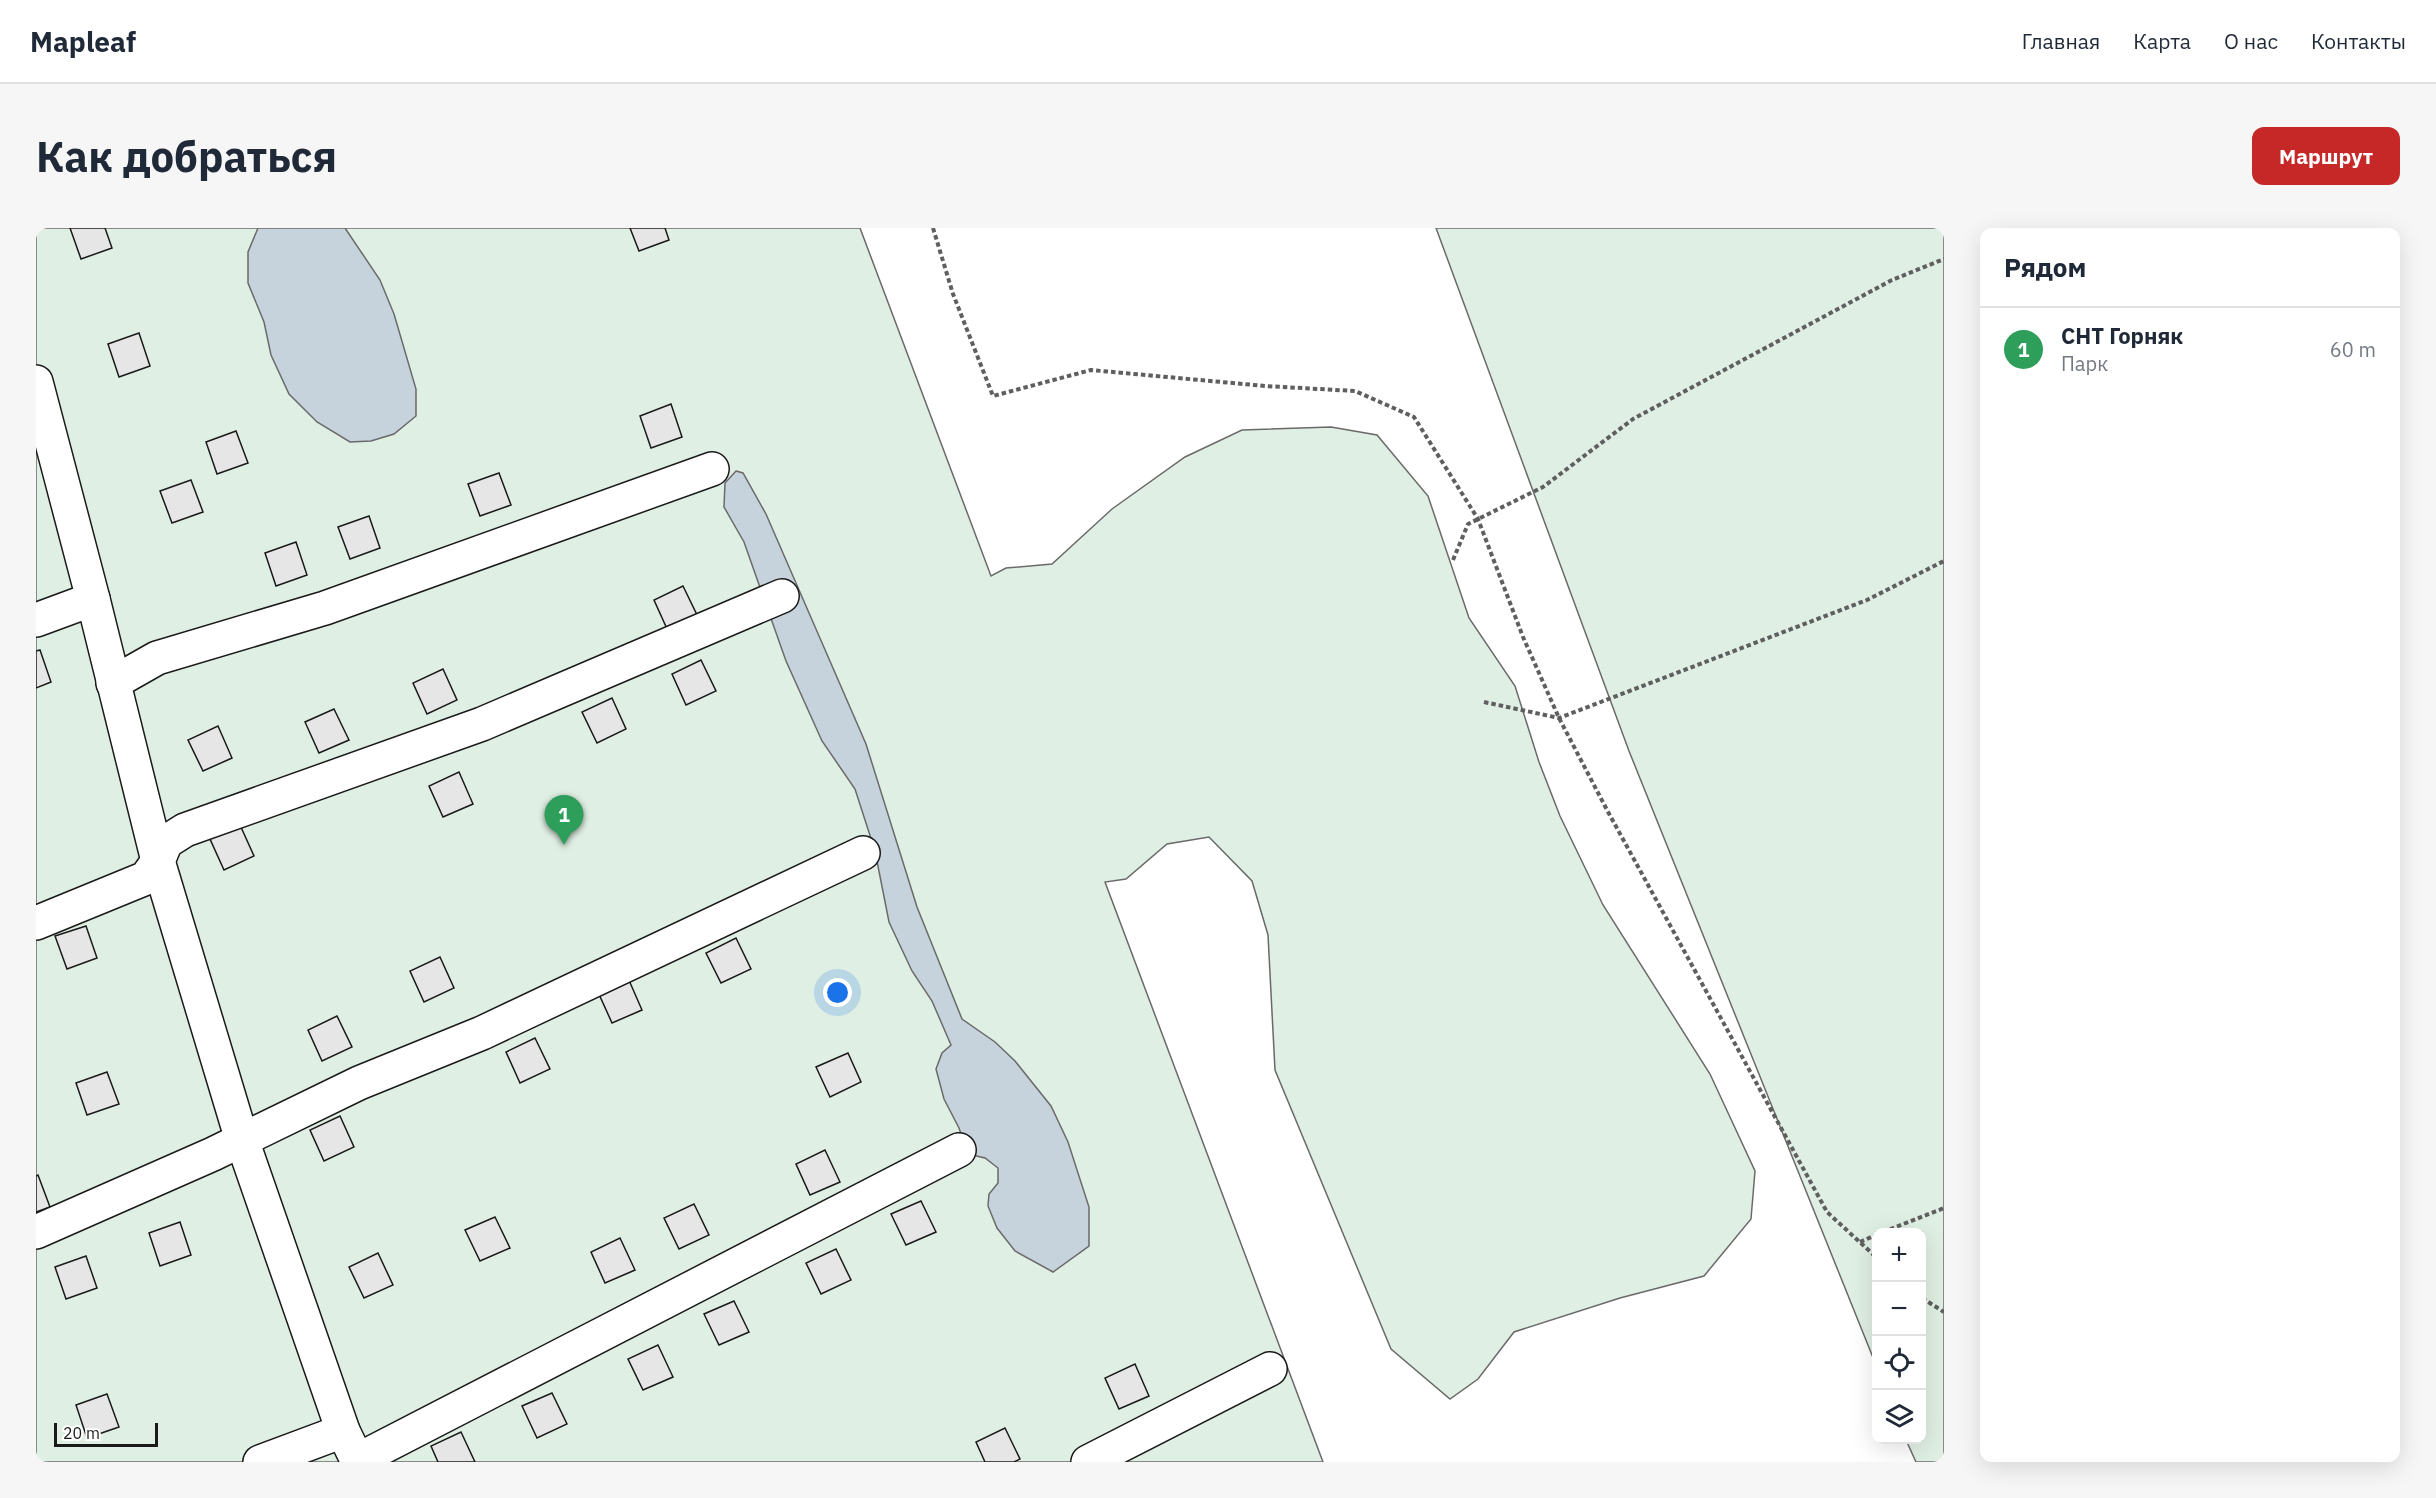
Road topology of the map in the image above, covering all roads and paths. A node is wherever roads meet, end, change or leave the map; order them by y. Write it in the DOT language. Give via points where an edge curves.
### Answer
graph roads {
  1 [pos="933,228"];
  2 [pos="1944,260"];
  3 [pos="36,382"];
  4 [pos="712,469"];
  5 [pos="1478,519"];
  6 [pos="1454,560"];
  7 [pos="1944,561"];
  8 [pos="782,596"];
  9 [pos="93,599"];
  10 [pos="36,620"];
  11 [pos="112,683"];
  12 [pos="1484,702"];
  13 [pos="1559,718"];
  14 [pos="863,853"];
  15 [pos="158,861"];
  16 [pos="36,923"];
  17 [pos="242,1140"];
  18 [pos="959,1150"];
  19 [pos="1944,1208"];
  20 [pos="1895,1228"];
  21 [pos="36,1232"];
  22 [pos="1872,1237"];
  23 [pos="1860,1242"];
  24 [pos="1872,1253"];
  25 [pos="1926,1301"];
  26 [pos="1944,1312"];
  27 [pos="1270,1369"];
  28 [pos="343,1431"];
  29 [pos="358,1461"];
  30 [pos="260,1462"];
  31 [pos="1088,1462"];
  1 -- 5 [label="path" via="953,294 993,396 1090,370 1355,391 1414,417"];
  2 -- 5 [label="path" via="1892,280 1633,419 1544,487"];
  3 -- 9 [label="street"];
  4 -- 11 [label="street" via="326,608 157,658"];
  5 -- 6 [label="path" via="1468,524"];
  5 -- 13 [label="path"];
  7 -- 13 [label="path" via="1867,600"];
  8 -- 15 [label="street" via="482,724 185,830 166,842"];
  9 -- 10 [label="street"];
  9 -- 11 [label="street"];
  11 -- 15 [label="street"];
  12 -- 13 [label="path"];
  13 -- 23 [label="path" via="1827,1212"];
  14 -- 17 [label="street"];
  15 -- 16 [label="street" via="146,878"];
  15 -- 17 [label="street"];
  17 -- 21 [label="street"];
  17 -- 28 [label="street"];
  18 -- 29 [label="street"];
  19 -- 20 [label="path"];
  22 -- 23 [label="path"];
  23 -- 24 [label="path"];
  25 -- 26 [label="path"];
  27 -- 31 [label="street"];
  28 -- 29 [label="street"];
  28 -- 30 [label="street"];
}
